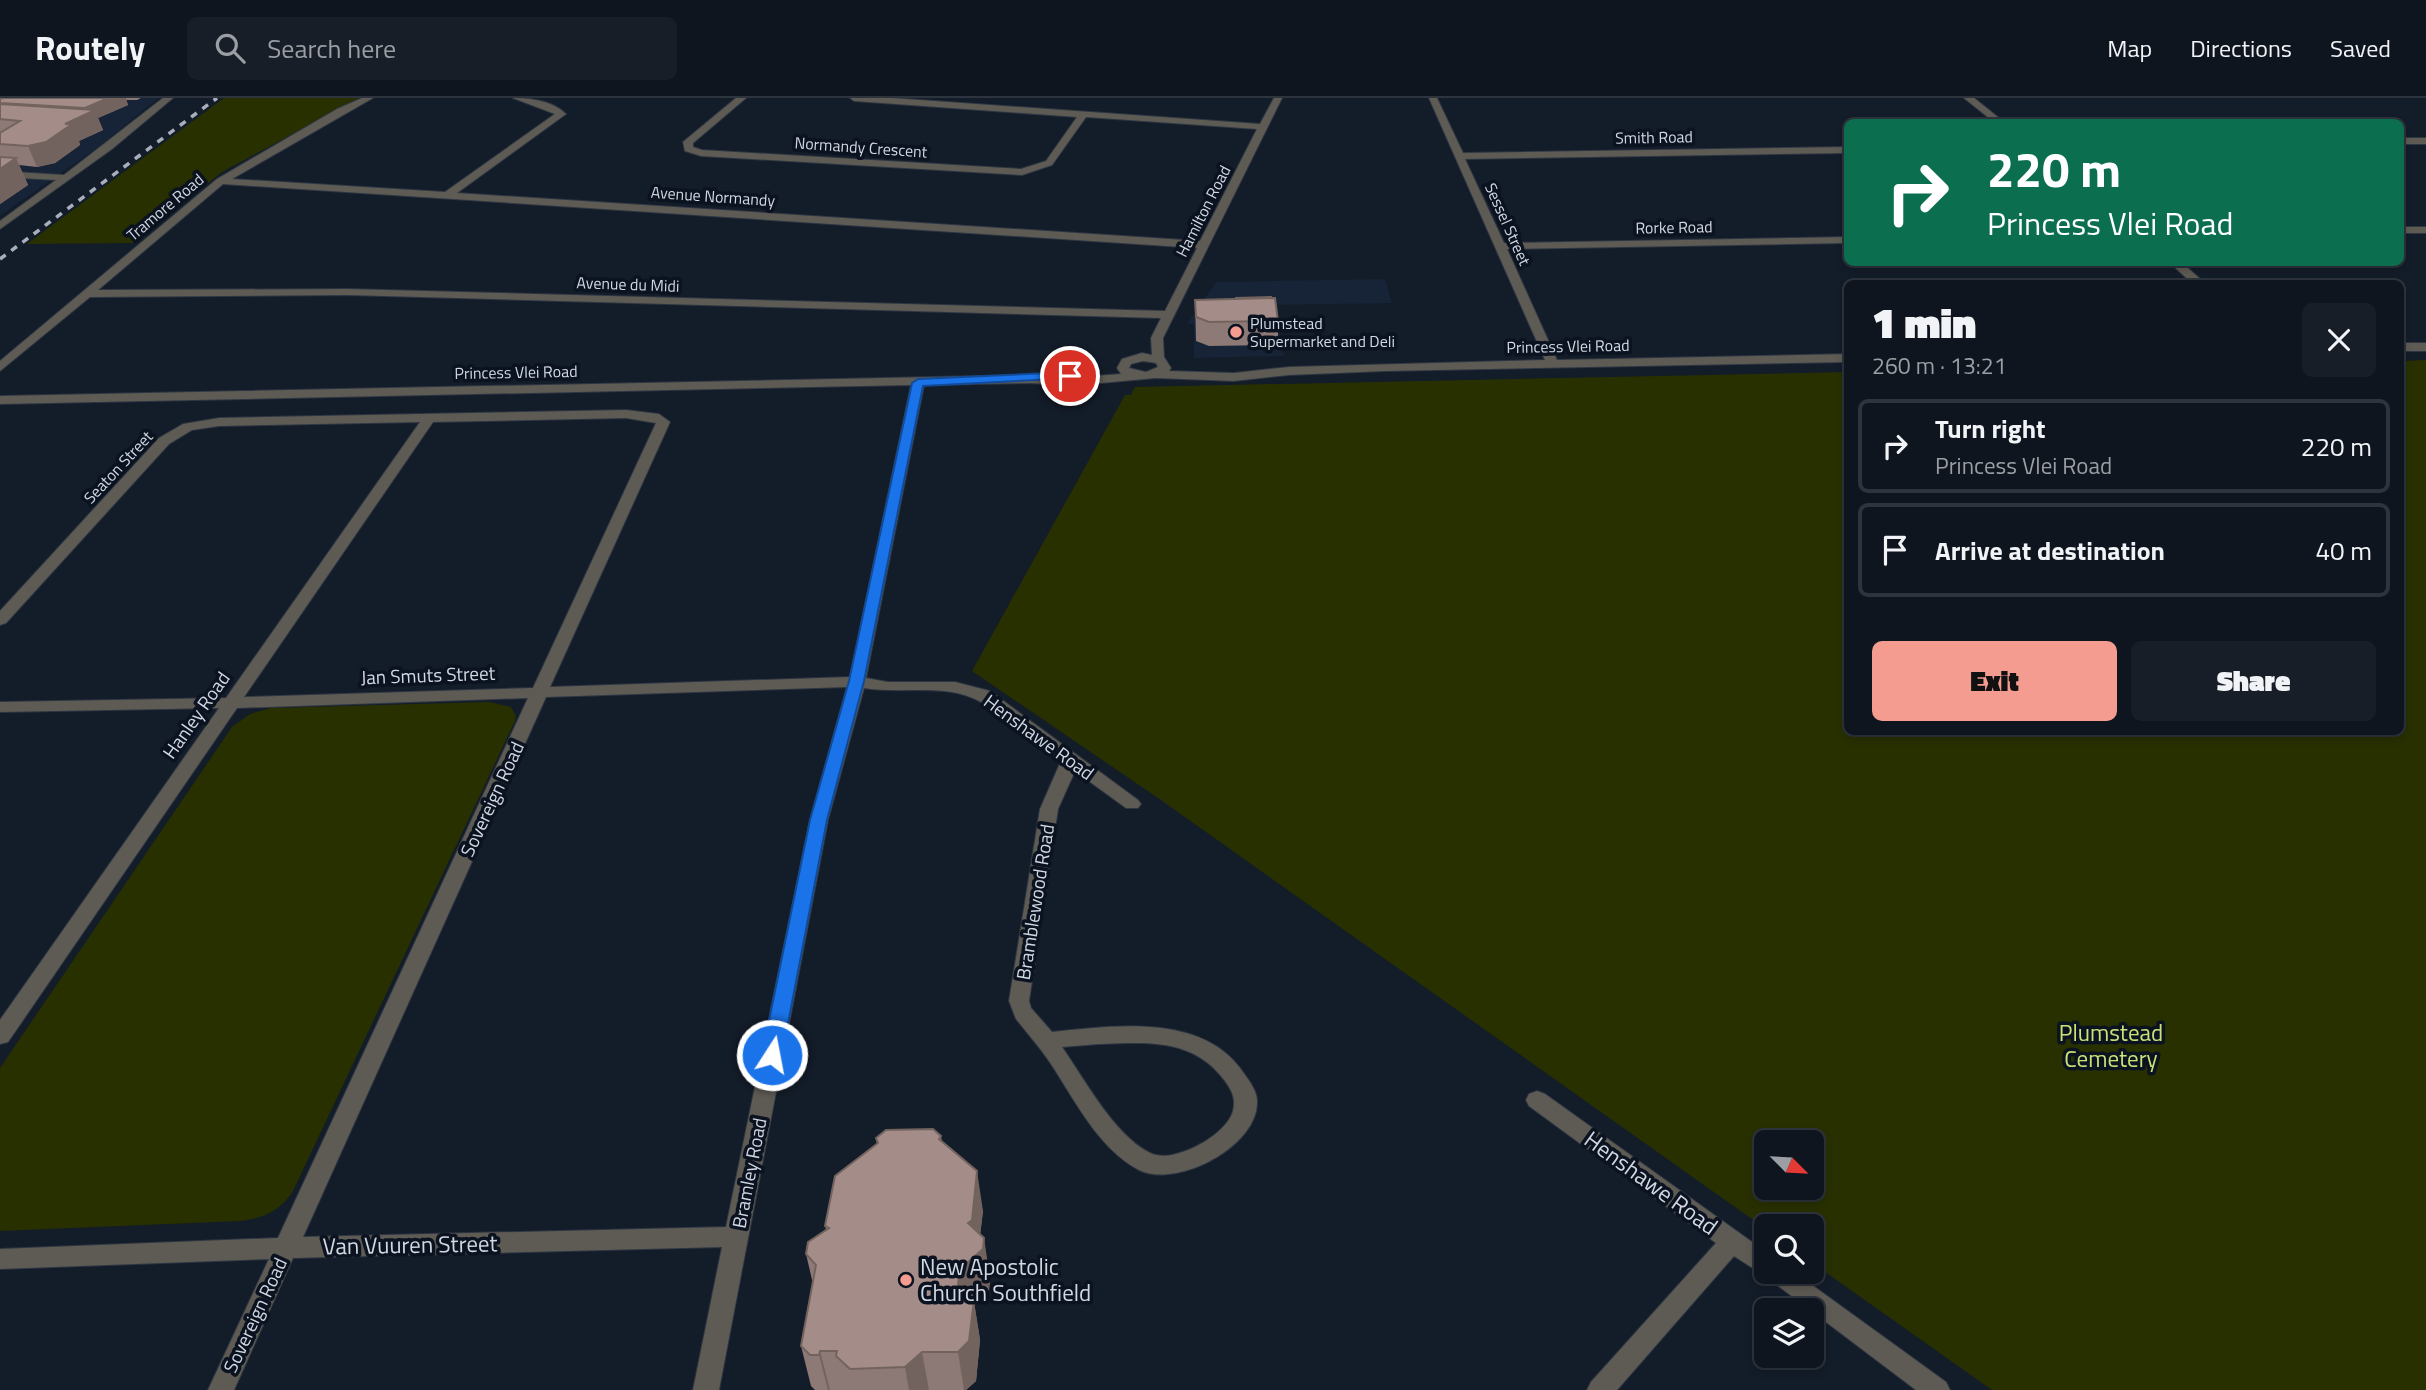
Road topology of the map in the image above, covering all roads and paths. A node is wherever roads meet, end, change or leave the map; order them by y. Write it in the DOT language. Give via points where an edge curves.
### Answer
graph roads {
  1 [pos="169,98"];
  2 [pos="369,98"];
  3 [pos="517,98"];
  4 [pos="742,98"];
  5 [pos="854,98"];
  6 [pos="1278,98"];
  7 [pos="1433,98"];
  8 [pos="1968,98"];
  9 [pos="897,99"];
  10 [pos="1084,114"];
  11 [pos="1995,119"];
  12 [pos="1263,127"];
  13 [pos="2404,141"];
  14 [pos="2426,141"];
  15 [pos="1844,150"];
  16 [pos="1460,156"];
  17 [pos="0,174"];
  18 [pos="65,178"];
  19 [pos="221,181"];
  20 [pos="447,195"];
  21 [pos="0,226"];
  22 [pos="2404,230"];
  23 [pos="2426,230"];
  24 [pos="1844,240"];
  25 [pos="1204,245"];
  26 [pos="1500,246"];
  27 [pos="2180,266"];
  28 [pos="2196,280"];
  29 [pos="87,294"];
  30 [pos="1168,315"];
  31 [pos="1157,338"];
  32 [pos="2404,347"];
  33 [pos="2426,347"];
  34 [pos="1844,358"];
  35 [pos="1128,361"];
  36 [pos="1553,364"];
  37 [pos="1159,365"];
  38 [pos="0,368"];
  39 [pos="1138,376"];
  40 [pos="1032,379"];
  41 [pos="918,383"];
  42 [pos="0,400"];
  43 [pos="429,418"];
  44 [pos="0,620"];
  45 [pos="857,681"];
  46 [pos="541,691"];
  47 [pos="230,704"];
  48 [pos="0,707"];
  49 [pos="1071,759"];
  50 [pos="1132,804"];
  51 [pos="0,1037"];
  52 [pos="1046,1041"];
  53 [pos="1537,1100"];
  54 [pos="736,1237"];
  55 [pos="1732,1241"];
  56 [pos="286,1248"];
  57 [pos="1754,1257"];
  58 [pos="0,1259"];
  59 [pos="1791,1284"];
  60 [pos="221,1390"];
  61 [pos="705,1390"];
  62 [pos="1600,1390"];
  63 [pos="1937,1390"];
  1 -- 18 [label="street"];
  2 -- 19 [label="street, Tramore Road"];
  3 -- 20 [label="street" via="561,114"];
  4 -- 10 [label="street, Normandy Crescent" via="688,142 688,149 1022,172 1049,163"];
  5 -- 9 [label="street"];
  6 -- 12 [label="street, Hamilton Road"];
  7 -- 16 [label="street, Sessel Street"];
  8 -- 11 [label="street"];
  9 -- 10 [label="street"];
  10 -- 12 [label="street"];
  12 -- 25 [label="street, Hamilton Road"];
  13 -- 14 [label="street"];
  15 -- 16 [label="street, Smith Road"];
  16 -- 26 [label="street, Sessel Street"];
  17 -- 18 [label="street"];
  18 -- 21 [label="street"];
  19 -- 20 [label="street, Avenue Normandy"];
  19 -- 29 [label="street, Tramore Road"];
  20 -- 25 [label="street, Avenue Normandy"];
  22 -- 23 [label="street"];
  24 -- 26 [label="street, Rorke Road"];
  25 -- 30 [label="street, Hamilton Road"];
  26 -- 36 [label="street, Sessel Street"];
  27 -- 28 [label="street"];
  29 -- 30 [label="street, Avenue du Midi" via="348,292"];
  29 -- 38 [label="street, Tramore Road"];
  30 -- 31 [label="street, Hamilton Road"];
  31 -- 35 [label="street, Hamilton Road"];
  31 -- 37 [label="street, Hamilton Road"];
  32 -- 33 [label="street"];
  34 -- 36 [label="street, Princess Vlei Road"];
  35 -- 37 [label="street"];
  35 -- 39 [label="street" via="1125,371"];
  35 -- 40 [label="street, Princess Vlei Road" via="1100,372"];
  36 -- 37 [label="street, Princess Vlei Road" via="1289,371 1234,377"];
  37 -- 39 [label="street, Princess Vlei Road"];
  39 -- 40 [label="street, Princess Vlei Road" via="1079,382"];
  40 -- 41 [label="street, Princess Vlei Road"];
  41 -- 42 [label="street, Princess Vlei Road"];
  41 -- 45 [label="street, Bramley Road"];
  43 -- 44 [label="street, Seaton Street" via="219,422 188,427 164,441"];
  43 -- 46 [label="street, Sovereign Road" via="626,414 663,422"];
  43 -- 47 [label="street, Hanley Road"];
  45 -- 46 [label="street, Jan Smuts Street"];
  45 -- 49 [label="street, Henshawe Road" via="975,691"];
  45 -- 54 [label="street, Bramley Road" via="819,820"];
  46 -- 47 [label="street, Jan Smuts Street"];
  46 -- 56 [label="street, Sovereign Road"];
  47 -- 48 [label="street, Jan Smuts Street"];
  47 -- 51 [label="street, Hanley Road"];
  49 -- 50 [label="street, Henshawe Road"];
  49 -- 52 [label="street, Bramblewood Road" via="1049,809 1019,1001"];
  52 -- 52 [label="street, Bramblewood Road" via="1123,1146 1150,1164 1176,1165 1201,1156 1243,1115 1242,1089 1227,1066 1209,1050 1190,1042 1090,1036"];
  53 -- 55 [label="street, Henshawe Road"];
  54 -- 56 [label="street, Van Vuuren Street"];
  54 -- 61 [label="street, Bramley Road"];
  55 -- 57 [label="street, Henshawe Road"];
  55 -- 62 [label="street"];
  56 -- 58 [label="street, Van Vuuren Street"];
  56 -- 60 [label="street, Sovereign Road"];
  59 -- 63 [label="street"];
}
